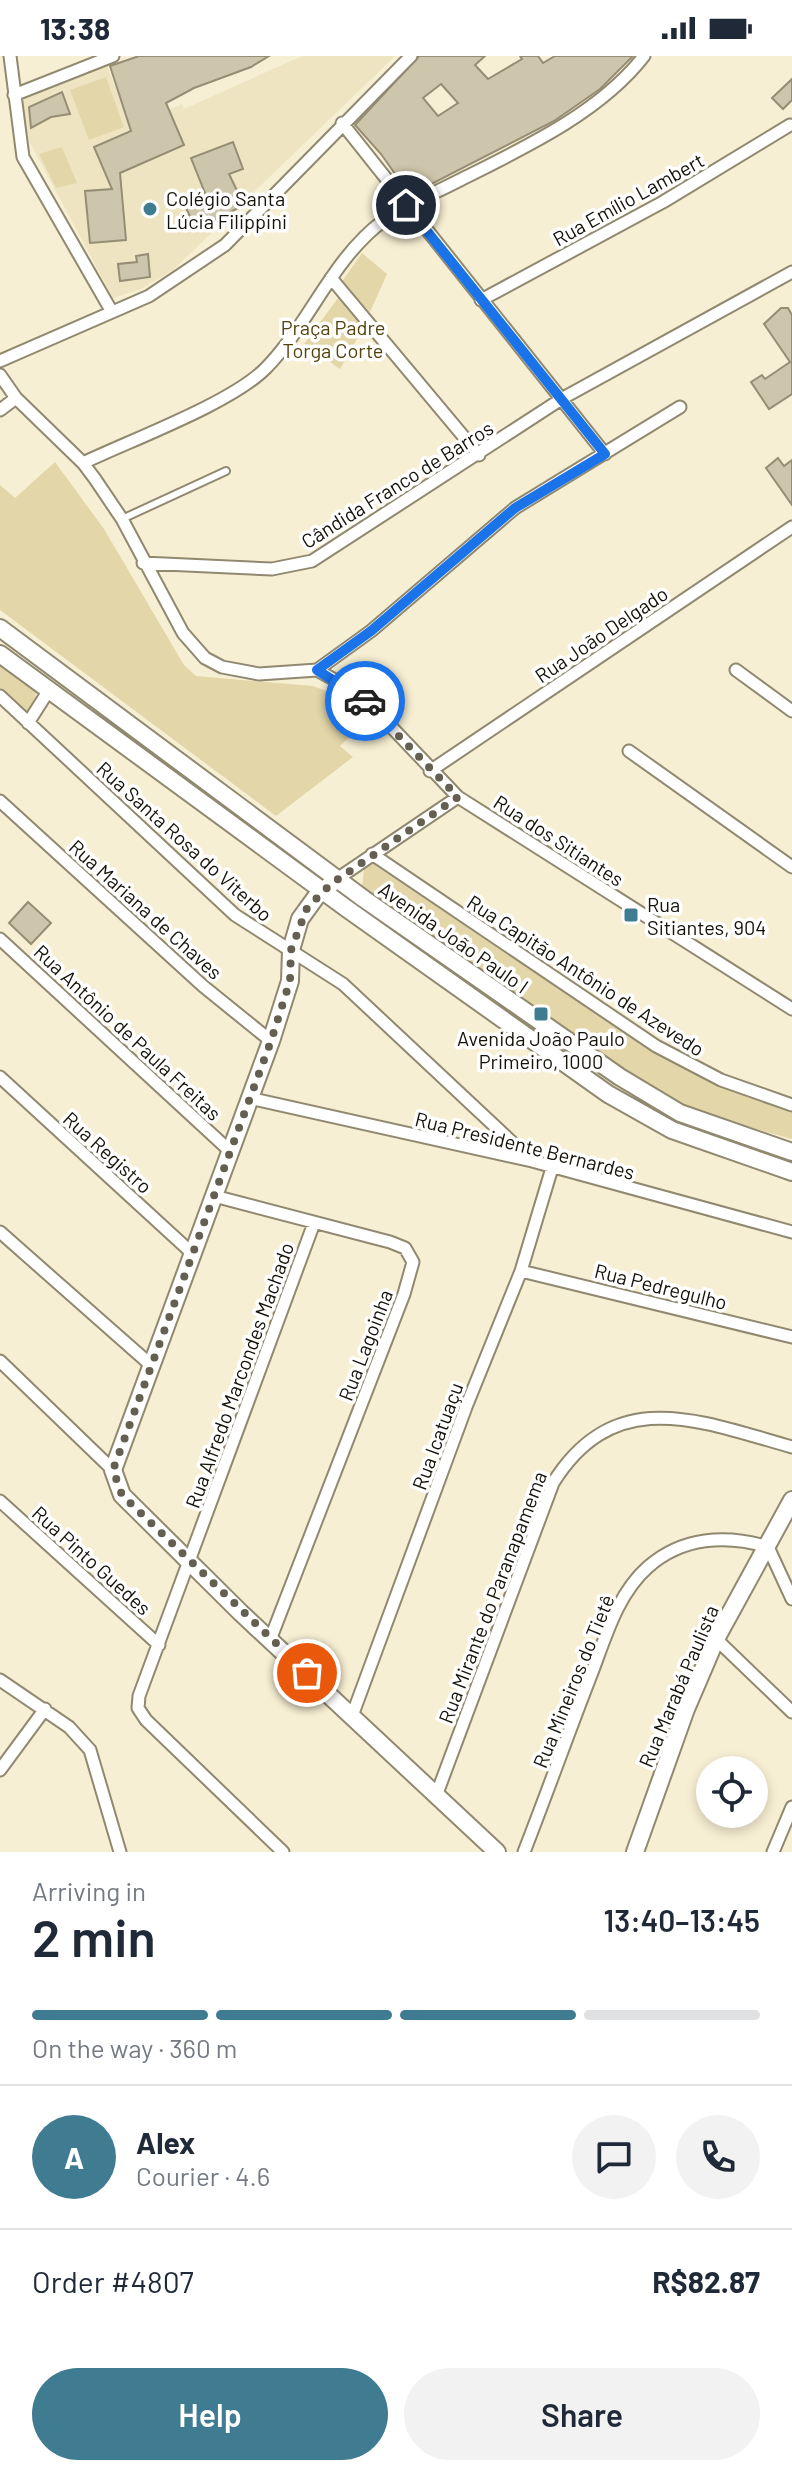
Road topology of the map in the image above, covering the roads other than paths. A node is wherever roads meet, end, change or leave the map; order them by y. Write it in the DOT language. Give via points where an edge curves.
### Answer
graph roads {
  1 [pos="10,56"];
  2 [pos="113,56"];
  3 [pos="411,56"];
  4 [pos="644,56"];
  5 [pos="14,95"];
  6 [pos="342,123"];
  7 [pos="790,125"];
  8 [pos="406,205"];
  9 [pos="792,272"];
  10 [pos="331,278"];
  11 [pos="481,300"];
  12 [pos="112,312"];
  13 [pos="0,361"];
  14 [pos="0,375"];
  15 [pos="16,398"];
  16 [pos="563,398"];
  17 [pos="680,407"];
  18 [pos="0,410"];
  19 [pos="605,454"];
  20 [pos="479,455"];
  21 [pos="83,463"];
  22 [pos="226,471"];
  23 [pos="122,519"];
  24 [pos="792,527"];
  25 [pos="143,563"];
  26 [pos="0,628"];
  27 [pos="0,654"];
  28 [pos="317,670"];
  29 [pos="736,670"];
  30 [pos="49,690"];
  31 [pos="0,696"];
  32 [pos="792,711"];
  33 [pos="28,723"];
  34 [pos="629,751"];
  35 [pos="430,771"];
  36 [pos="458,797"];
  37 [pos="0,801"];
  38 [pos="372,854"];
  39 [pos="792,867"];
  40 [pos="337,879"];
  41 [pos="323,891"];
  42 [pos="0,939"];
  43 [pos="291,950"];
  44 [pos="792,1009"];
  45 [pos="271,1041"];
  46 [pos="0,1077"];
  47 [pos="249,1098"];
  48 [pos="792,1105"];
  49 [pos="231,1152"];
  50 [pos="792,1152"];
  51 [pos="532,1161"];
  52 [pos="552,1168"];
  53 [pos="792,1172"];
  54 [pos="214,1196"];
  55 [pos="314,1223"];
  56 [pos="0,1232"];
  57 [pos="792,1232"];
  58 [pos="193,1254"];
  59 [pos="521,1271"];
  60 [pos="792,1337"];
  61 [pos="0,1361"];
  62 [pos="152,1366"];
  63 [pos="792,1447"];
  64 [pos="113,1470"];
  65 [pos="792,1500"];
  66 [pos="0,1501"];
  67 [pos="768,1547"];
  68 [pos="190,1561"];
  69 [pos="792,1599"];
  70 [pos="716,1639"];
  71 [pos="270,1640"];
  72 [pos="159,1645"];
  73 [pos="0,1680"];
  74 [pos="45,1709"];
  75 [pos="792,1712"];
  76 [pos="352,1716"];
  77 [pos="0,1770"];
  78 [pos="436,1796"];
  79 [pos="792,1807"];
  80 [pos="120,1852"];
  81 [pos="283,1852"];
  82 [pos="497,1852"];
  83 [pos="524,1852"];
  84 [pos="635,1852"];
  85 [pos="773,1852"];
  1 -- 5 [label="street"];
  2 -- 5 [label="street"];
  3 -- 6 [label="street"];
  4 -- 8 [label="street" via="598,101"];
  5 -- 12 [label="street" via="23,157"];
  6 -- 8 [label="street"];
  6 -- 12 [label="street" via="225,245 149,296"];
  7 -- 11 [label="street, Rua Emílio Lambert" via="663,202"];
  8 -- 10 [label="street" via="360,243"];
  8 -- 11 [label="street"];
  9 -- 16 [label="street, Cândida Franco de Barros"];
  10 -- 20 [label="street"];
  10 -- 21 [label="street" via="264,371"];
  11 -- 16 [label="street"];
  12 -- 13 [label="street"];
  14 -- 15 [label="street"];
  15 -- 18 [label="street"];
  15 -- 21 [label="street"];
  16 -- 19 [label="street"];
  16 -- 20 [label="street, Cândida Franco de Barros"];
  17 -- 19 [label="street"];
  19 -- 28 [label="street" via="515,508 371,631"];
  20 -- 25 [label="street, Cândida Franco de Barros" via="312,561 272,569"];
  21 -- 23 [label="street"];
  22 -- 23 [label="lane"];
  23 -- 25 [label="street"];
  24 -- 35 [label="street, Rua João Delgado"];
  25 -- 28 [label="street" via="183,633 205,658 259,674"];
  26 -- 40 [label="main road, Avenida João Paulo I"];
  27 -- 30 [label="main road, Avenida João Paulo I"];
  28 -- 35 [label="street, Rua dos Sitiantes" via="359,695"];
  29 -- 32 [label="street"];
  30 -- 33 [label="street"];
  30 -- 41 [label="main road, Avenida João Paulo I"];
  31 -- 33 [label="street, Rua Santa Rosa do Viterbo"];
  33 -- 43 [label="street, Rua Santa Rosa do Viterbo" via="235,915"];
  34 -- 39 [label="street"];
  35 -- 36 [label="street, Rua dos Sitiantes"];
  36 -- 38 [label="street"];
  36 -- 44 [label="street, Rua dos Sitiantes"];
  37 -- 45 [label="street, Rua Mariana de Chaves"];
  38 -- 40 [label="street"];
  38 -- 48 [label="street, Rua Capitão Antônio de Azevedo" via="656,1046 721,1080"];
  40 -- 41 [label="main road"];
  40 -- 50 [label="main road, Avenida João Paulo I" via="651,1098 715,1128"];
  41 -- 43 [label="main road" via="300,919"];
  41 -- 53 [label="main road, Avenida João Paulo I" via="640,1114 707,1144"];
  42 -- 49 [label="street, Rua Antônio de Paula Freitas"];
  43 -- 45 [label="main road" via="290,981"];
  43 -- 51 [label="street, Rua Santa Rosa do Viterbo" via="343,984"];
  45 -- 47 [label="main road"];
  46 -- 58 [label="street, Rua Registro"];
  47 -- 49 [label="main road"];
  47 -- 51 [label="street, Rua Presidente Bernardes"];
  49 -- 54 [label="main road"];
  51 -- 52 [label="street, Rua Presidente Bernardes"];
  52 -- 57 [label="street, Rua Presidente Bernardes"];
  52 -- 59 [label="street, Rua Icatuaçu"];
  54 -- 55 [label="street, Rua Lagoinha"];
  54 -- 58 [label="main road"];
  55 -- 68 [label="street, Rua Alfredo Marcondes Machado"];
  55 -- 71 [label="street, Rua Lagoinha" via="398,1245 413,1262"];
  56 -- 62 [label="street"];
  58 -- 62 [label="main road"];
  59 -- 60 [label="street, Rua Pedregulho"];
  59 -- 76 [label="street, Rua Icatuaçu"];
  61 -- 64 [label="street"];
  62 -- 64 [label="main road"];
  63 -- 78 [label="street, Rua Mirante do Paranapamema" via="665,1415 619,1425 586,1441 553,1483"];
  64 -- 68 [label="main road" via="122,1495"];
  65 -- 67 [label="main road, Rua Marabá Paulista"];
  66 -- 72 [label="street, Rua Pinto Guedes"];
  67 -- 69 [label="street"];
  67 -- 70 [label="main road, Rua Marabá Paulista"];
  67 -- 83 [label="street, Rua Mineiros do Tietê" via="747,1540 706,1539 658,1560 640,1576 616,1611"];
  68 -- 71 [label="main road"];
  68 -- 72 [label="street, Rua Alfredo Marcondes Machado"];
  70 -- 75 [label="street"];
  70 -- 84 [label="main road, Rua Marabá Paulista"];
  71 -- 76 [label="main road"];
  72 -- 81 [label="street, Rua Alfredo Marcondes Machado" via="138,1708"];
  73 -- 74 [label="street"];
  74 -- 77 [label="street"];
  74 -- 80 [label="street" via="90,1750"];
  76 -- 78 [label="main road"];
  78 -- 82 [label="main road"];
  79 -- 85 [label="street"];
}
